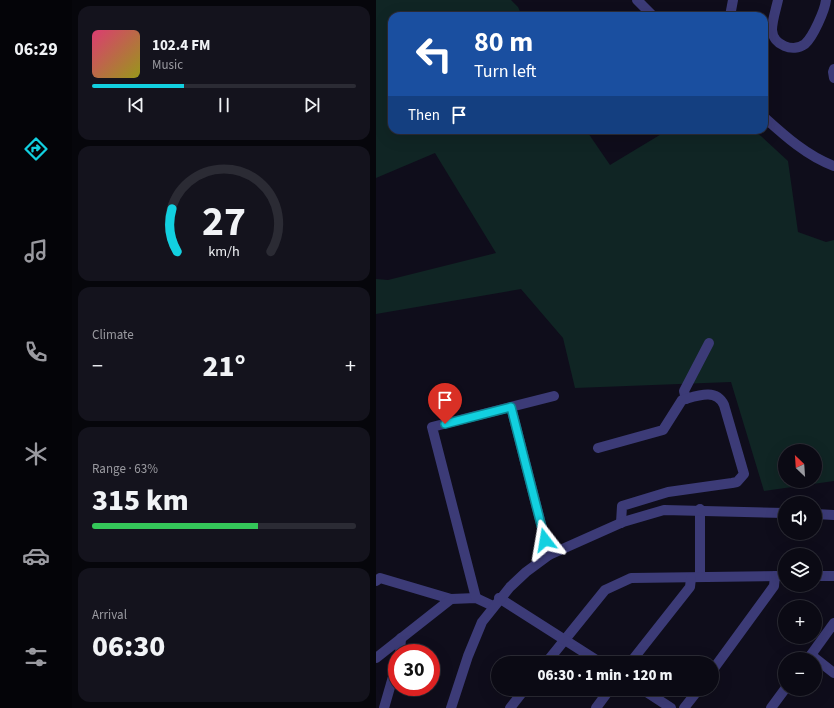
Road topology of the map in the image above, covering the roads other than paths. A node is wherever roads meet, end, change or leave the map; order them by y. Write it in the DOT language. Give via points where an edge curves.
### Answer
graph roads {
  1 [pos="637,0"];
  2 [pos="732,0"];
  3 [pos="778,0"];
  4 [pos="826,0"];
  5 [pos="649,12"];
  6 [pos="730,12"];
  7 [pos="834,69"];
  8 [pos="834,78"];
  9 [pos="768,120"];
  10 [pos="834,166"];
  11 [pos="709,343"];
  12 [pos="554,396"];
  13 [pos="686,399"];
  14 [pos="511,407"];
  15 [pos="598,448"];
  16 [pos="700,510"];
  17 [pos="778,513"];
  18 [pos="822,514"];
  19 [pos="834,515"];
  20 [pos="621,524"];
  21 [pos="549,555"];
  22 [pos="778,576"];
  23 [pos="822,576"];
  24 [pos="834,576"];
  25 [pos="695,577"];
  26 [pos="778,579"];
  27 [pos="376,581"];
  28 [pos="476,598"];
  29 [pos="451,599"];
  30 [pos="496,602"];
  31 [pos="834,623"];
  32 [pos="402,638"];
  33 [pos="564,640"];
  34 [pos="401,644"];
  35 [pos="814,652"];
  36 [pos="551,656"];
  37 [pos="590,656"];
  38 [pos="636,656"];
  39 [pos="376,658"];
  40 [pos="719,661"];
  41 [pos="822,665"];
  42 [pos="834,673"];
  43 [pos="388,694"];
  44 [pos="519,696"];
  45 [pos="605,696"];
  46 [pos="653,696"];
  47 [pos="693,696"];
  48 [pos="780,696"];
  49 [pos="384,708"];
  50 [pos="451,708"];
  51 [pos="510,708"];
  52 [pos="596,708"];
  53 [pos="671,708"];
  54 [pos="684,708"];
  55 [pos="771,708"];
  1 -- 5 [label="street"];
  2 -- 6 [label="street"];
  3 -- 4 [label="street" via="773,35 780,44 791,48 810,39"];
  7 -- 8 [label="street"];
  9 -- 10 [label="street" via="811,155"];
  11 -- 13 [label="street" via="684,391"];
  12 -- 14 [label="street"];
  13 -- 15 [label="street" via="682,400 663,430"];
  13 -- 20 [label="street" via="706,394 721,399 744,474 736,482 668,492 622,506"];
  14 -- 21 [label="street"];
  14 -- 28 [label="street" via="432,427"];
  16 -- 17 [label="street"];
  16 -- 20 [label="street" via="664,510"];
  16 -- 25 [label="street"];
  18 -- 19 [label="street"];
  20 -- 21 [label="street"];
  21 -- 30 [label="street" via="526,572"];
  22 -- 25 [label="street"];
  23 -- 24 [label="street"];
  25 -- 33 [label="street" via="631,578 605,590"];
  25 -- 38 [label="street" via="690,587"];
  26 -- 40 [label="street"];
  27 -- 29 [label="street" via="380,578"];
  28 -- 29 [label="street"];
  28 -- 30 [label="street"];
  29 -- 32 [label="street"];
  30 -- 33 [label="street"];
  30 -- 50 [label="street" via="475,636"];
  31 -- 35 [label="street"];
  32 -- 34 [label="street"];
  32 -- 39 [label="street"];
  33 -- 36 [label="street"];
  33 -- 37 [label="street"];
  41 -- 42 [label="street"];
  43 -- 49 [label="street"];
  44 -- 51 [label="street"];
  45 -- 52 [label="street"];
  46 -- 53 [label="street"];
  47 -- 54 [label="street"];
  48 -- 55 [label="street"];
}
